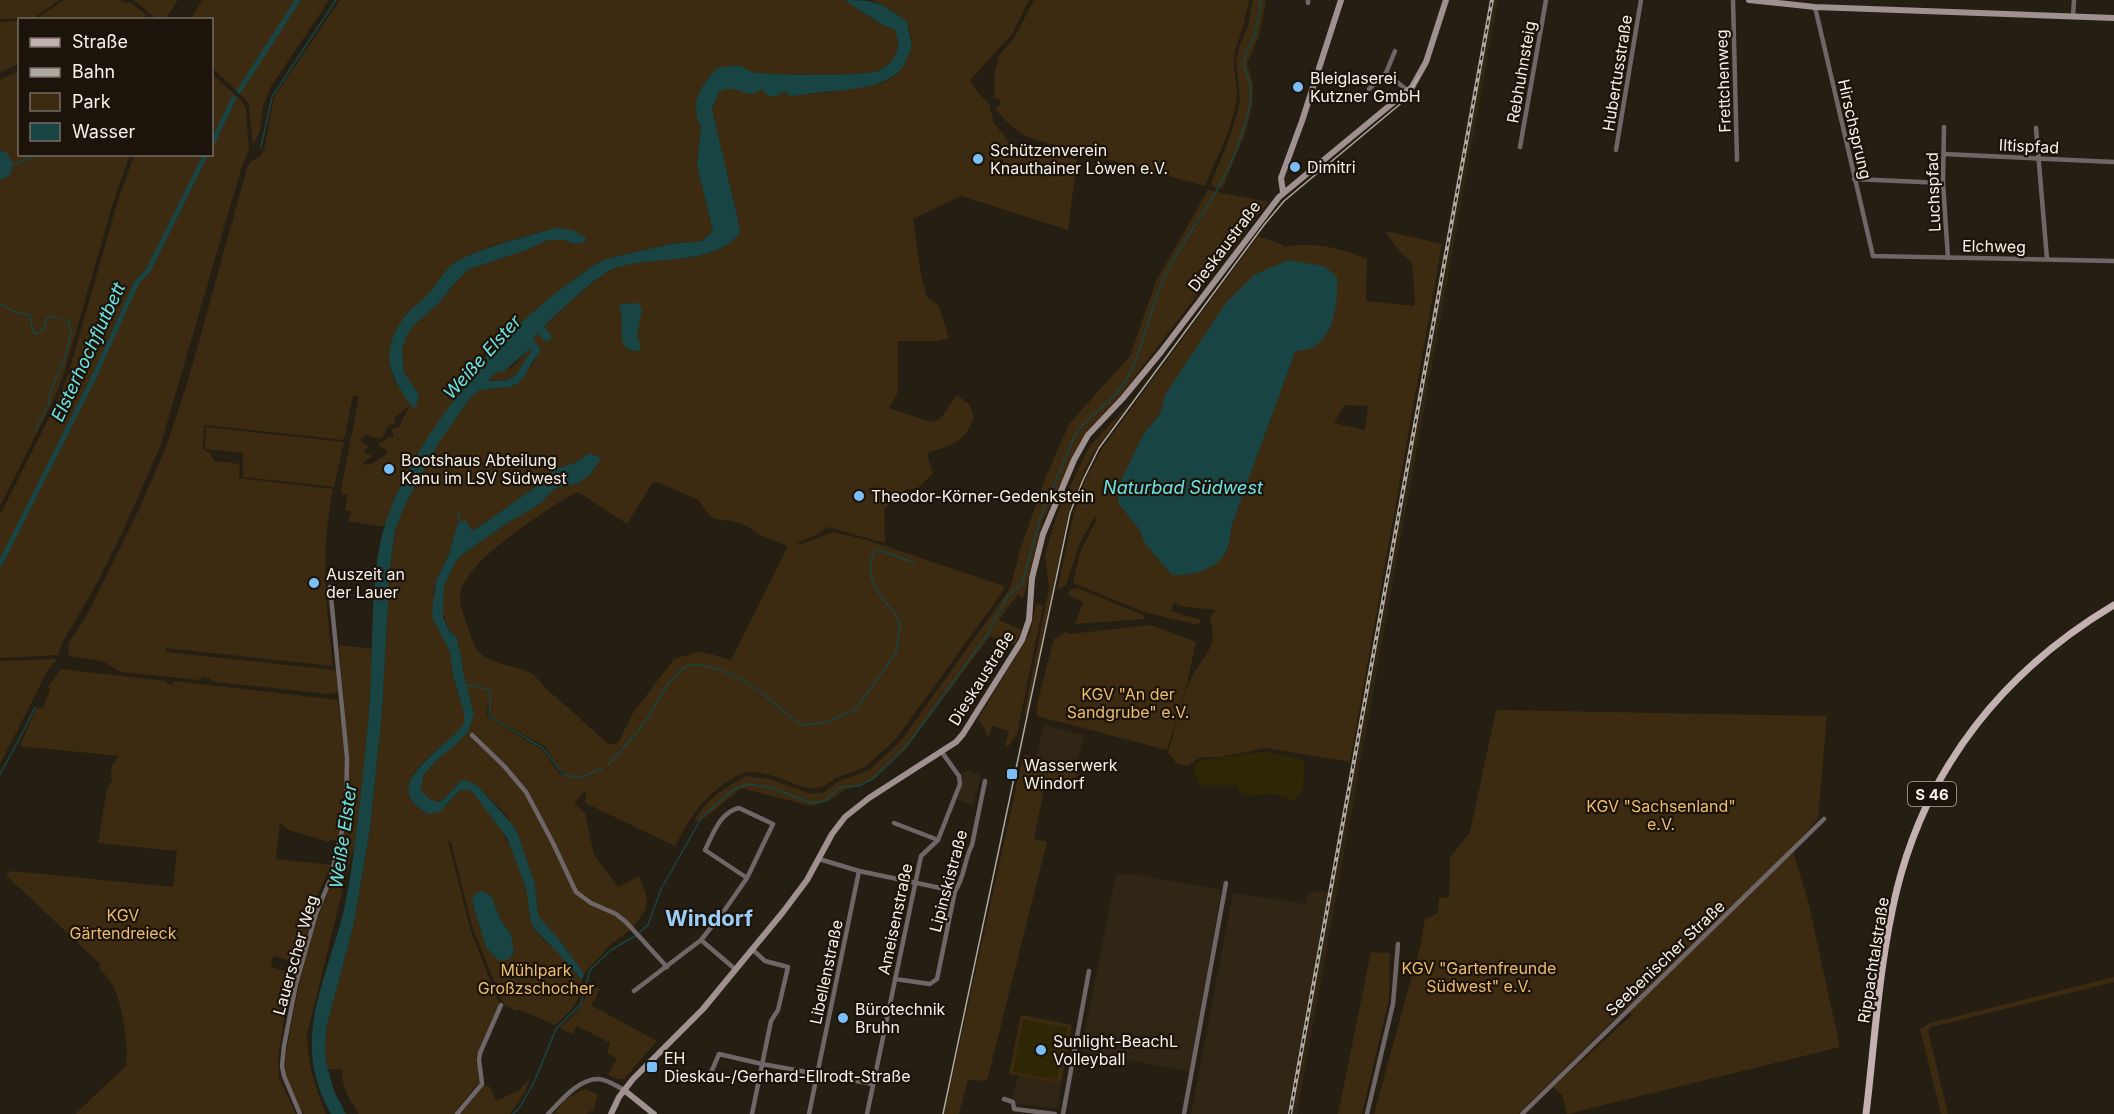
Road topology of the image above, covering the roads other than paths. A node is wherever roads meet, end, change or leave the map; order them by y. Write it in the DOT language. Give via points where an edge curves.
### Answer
graph roads {
  1 [pos="1341,0"];
  2 [pos="1446,0"];
  3 [pos="1546,0"];
  4 [pos="1641,0"];
  5 [pos="1733,0"];
  6 [pos="1749,0"];
  7 [pos="2074,0"];
  8 [pos="1815,7"];
  9 [pos="2073,17"];
  10 [pos="2114,18"];
  11 [pos="1395,51"];
  12 [pos="1386,74"];
  13 [pos="1369,89"];
  14 [pos="1408,92"];
  15 [pos="1944,127"];
  16 [pos="2036,128"];
  17 [pos="1520,147"];
  18 [pos="1616,150"];
  19 [pos="1944,154"];
  20 [pos="2039,159"];
  21 [pos="1737,160"];
  22 [pos="2114,162"];
  23 [pos="1854,179"];
  24 [pos="1943,183"];
  25 [pos="1283,192"];
  26 [pos="1873,256"];
  27 [pos="1948,258"];
  28 [pos="2047,260"];
  29 [pos="2114,261"];
  30 [pos="330,587"];
  31 [pos="2114,605"];
  32 [pos="472,735"];
  33 [pos="942,751"];
  34 [pos="985,781"];
  35 [pos="1824,819"];
  36 [pos="894,823"];
  37 [pos="938,840"];
  38 [pos="819,859"];
  39 [pos="859,871"];
  40 [pos="747,878"];
  41 [pos="916,882"];
  42 [pos="1226,883"];
  43 [pos="955,891"];
  44 [pos="700,940"];
  45 [pos="1398,944"];
  46 [pos="752,949"];
  47 [pos="667,967"];
  48 [pos="735,969"];
  49 [pos="1089,970"];
  50 [pos="895,979"];
  51 [pos="634,991"];
  52 [pos="501,1005"];
  53 [pos="762,1064"];
  54 [pos="817,1074"];
  55 [pos="707,1082"];
  56 [pos="873,1084"];
  57 [pos="624,1090"];
  58 [pos="1004,1099"];
  59 [pos="300,1114"];
  60 [pos="457,1114"];
  61 [pos="548,1114"];
  62 [pos="611,1114"];
  63 [pos="654,1114"];
  64 [pos="752,1114"];
  65 [pos="809,1114"];
  66 [pos="867,1114"];
  67 [pos="1055,1114"];
  68 [pos="1063,1114"];
  69 [pos="1184,1114"];
  70 [pos="1367,1114"];
  71 [pos="1522,1114"];
  72 [pos="1866,1114"];
  1 -- 25 [label="main road" via="1281,178"];
  2 -- 14 [label="main road, Dieskaustraße" via="1426,62"];
  3 -- 17 [label="street, Rebhuhnsteig"];
  4 -- 18 [label="street, Hubertusstraße"];
  5 -- 21 [label="street, Frettchenweg"];
  6 -- 8 [label="main road"];
  7 -- 9 [label="street"];
  8 -- 9 [label="main road"];
  8 -- 23 [label="street, Hirschsprung"];
  9 -- 10 [label="main road"];
  11 -- 12 [label="street"];
  12 -- 13 [label="street"];
  12 -- 14 [label="street"];
  14 -- 25 [label="main road, Dieskaustraße"];
  15 -- 19 [label="street, Luchspfad"];
  16 -- 20 [label="street"];
  19 -- 20 [label="street, Iltispfad"];
  19 -- 24 [label="street, Luchspfad"];
  20 -- 22 [label="street, Iltispfad"];
  20 -- 28 [label="street"];
  23 -- 24 [label="street"];
  23 -- 26 [label="street, Hirschsprung"];
  24 -- 27 [label="street, Luchspfad"];
  25 -- 33 [label="main road, Dieskaustraße" via="1161,352 1080,447 1041,540 1032,578 1029,620 1022,640 963,734"];
  26 -- 27 [label="street, Elchweg"];
  27 -- 28 [label="street, Elchweg"];
  28 -- 29 [label="street, Elchweg"];
  30 -- 59 [label="street, Lauerscher Weg" via="347,758 346,814 330,880 296,984 284,1046 284,1076"];
  31 -- 72 [label="main road, Rippachtalstraße / S 46" via="2058,642 2006,690 1978,723 1934,788 1908,851 1893,908"];
  32 -- 47 [label="street" via="526,792 576,892 616,914"];
  33 -- 37 [label="street, Ameisenstraße" via="960,784"];
  33 -- 38 [label="main road, Dieskaustraße" via="845,817"];
  34 -- 43 [label="street, Lipinskistraße" via="972,845"];
  35 -- 71 [label="street, Seebenischer Straße"];
  36 -- 37 [label="street"];
  37 -- 41 [label="street, Ameisenstraße" via="921,856"];
  38 -- 39 [label="street"];
  38 -- 46 [label="main road, Dieskaustraße"];
  39 -- 41 [label="street"];
  39 -- 54 [label="street, Libellenstraße"];
  40 -- 40 [label="street" via="774,828 773,824 735,808 720,820 705,850"];
  40 -- 44 [label="street"];
  41 -- 43 [label="street"];
  41 -- 50 [label="street, Ameisenstraße"];
  42 -- 69 [label="street"];
  43 -- 50 [label="street, Lipinskistraße" via="937,979 930,984"];
  44 -- 47 [label="street"];
  44 -- 48 [label="street"];
  45 -- 70 [label="street" via="1393,1004"];
  46 -- 48 [label="main road, Dieskaustraße"];
  46 -- 53 [label="street" via="765,961 788,967"];
  47 -- 51 [label="street"];
  48 -- 57 [label="main road, Dieskaustraße"];
  49 -- 68 [label="street"];
  50 -- 56 [label="street, Ameisenstraße"];
  52 -- 60 [label="street" via="480,1053 482,1084"];
  53 -- 54 [label="street"];
  53 -- 55 [label="street" via="719,1054"];
  53 -- 64 [label="street"];
  54 -- 56 [label="street"];
  54 -- 65 [label="street, Libellenstraße"];
  56 -- 66 [label="street, Ameisenstraße"];
  57 -- 61 [label="street" via="599,1078 587,1081"];
  57 -- 62 [label="main road, Dieskaustraße"];
  57 -- 63 [label="main road"];
  58 -- 67 [label="street" via="1013,1102 1014,1109"];
}
